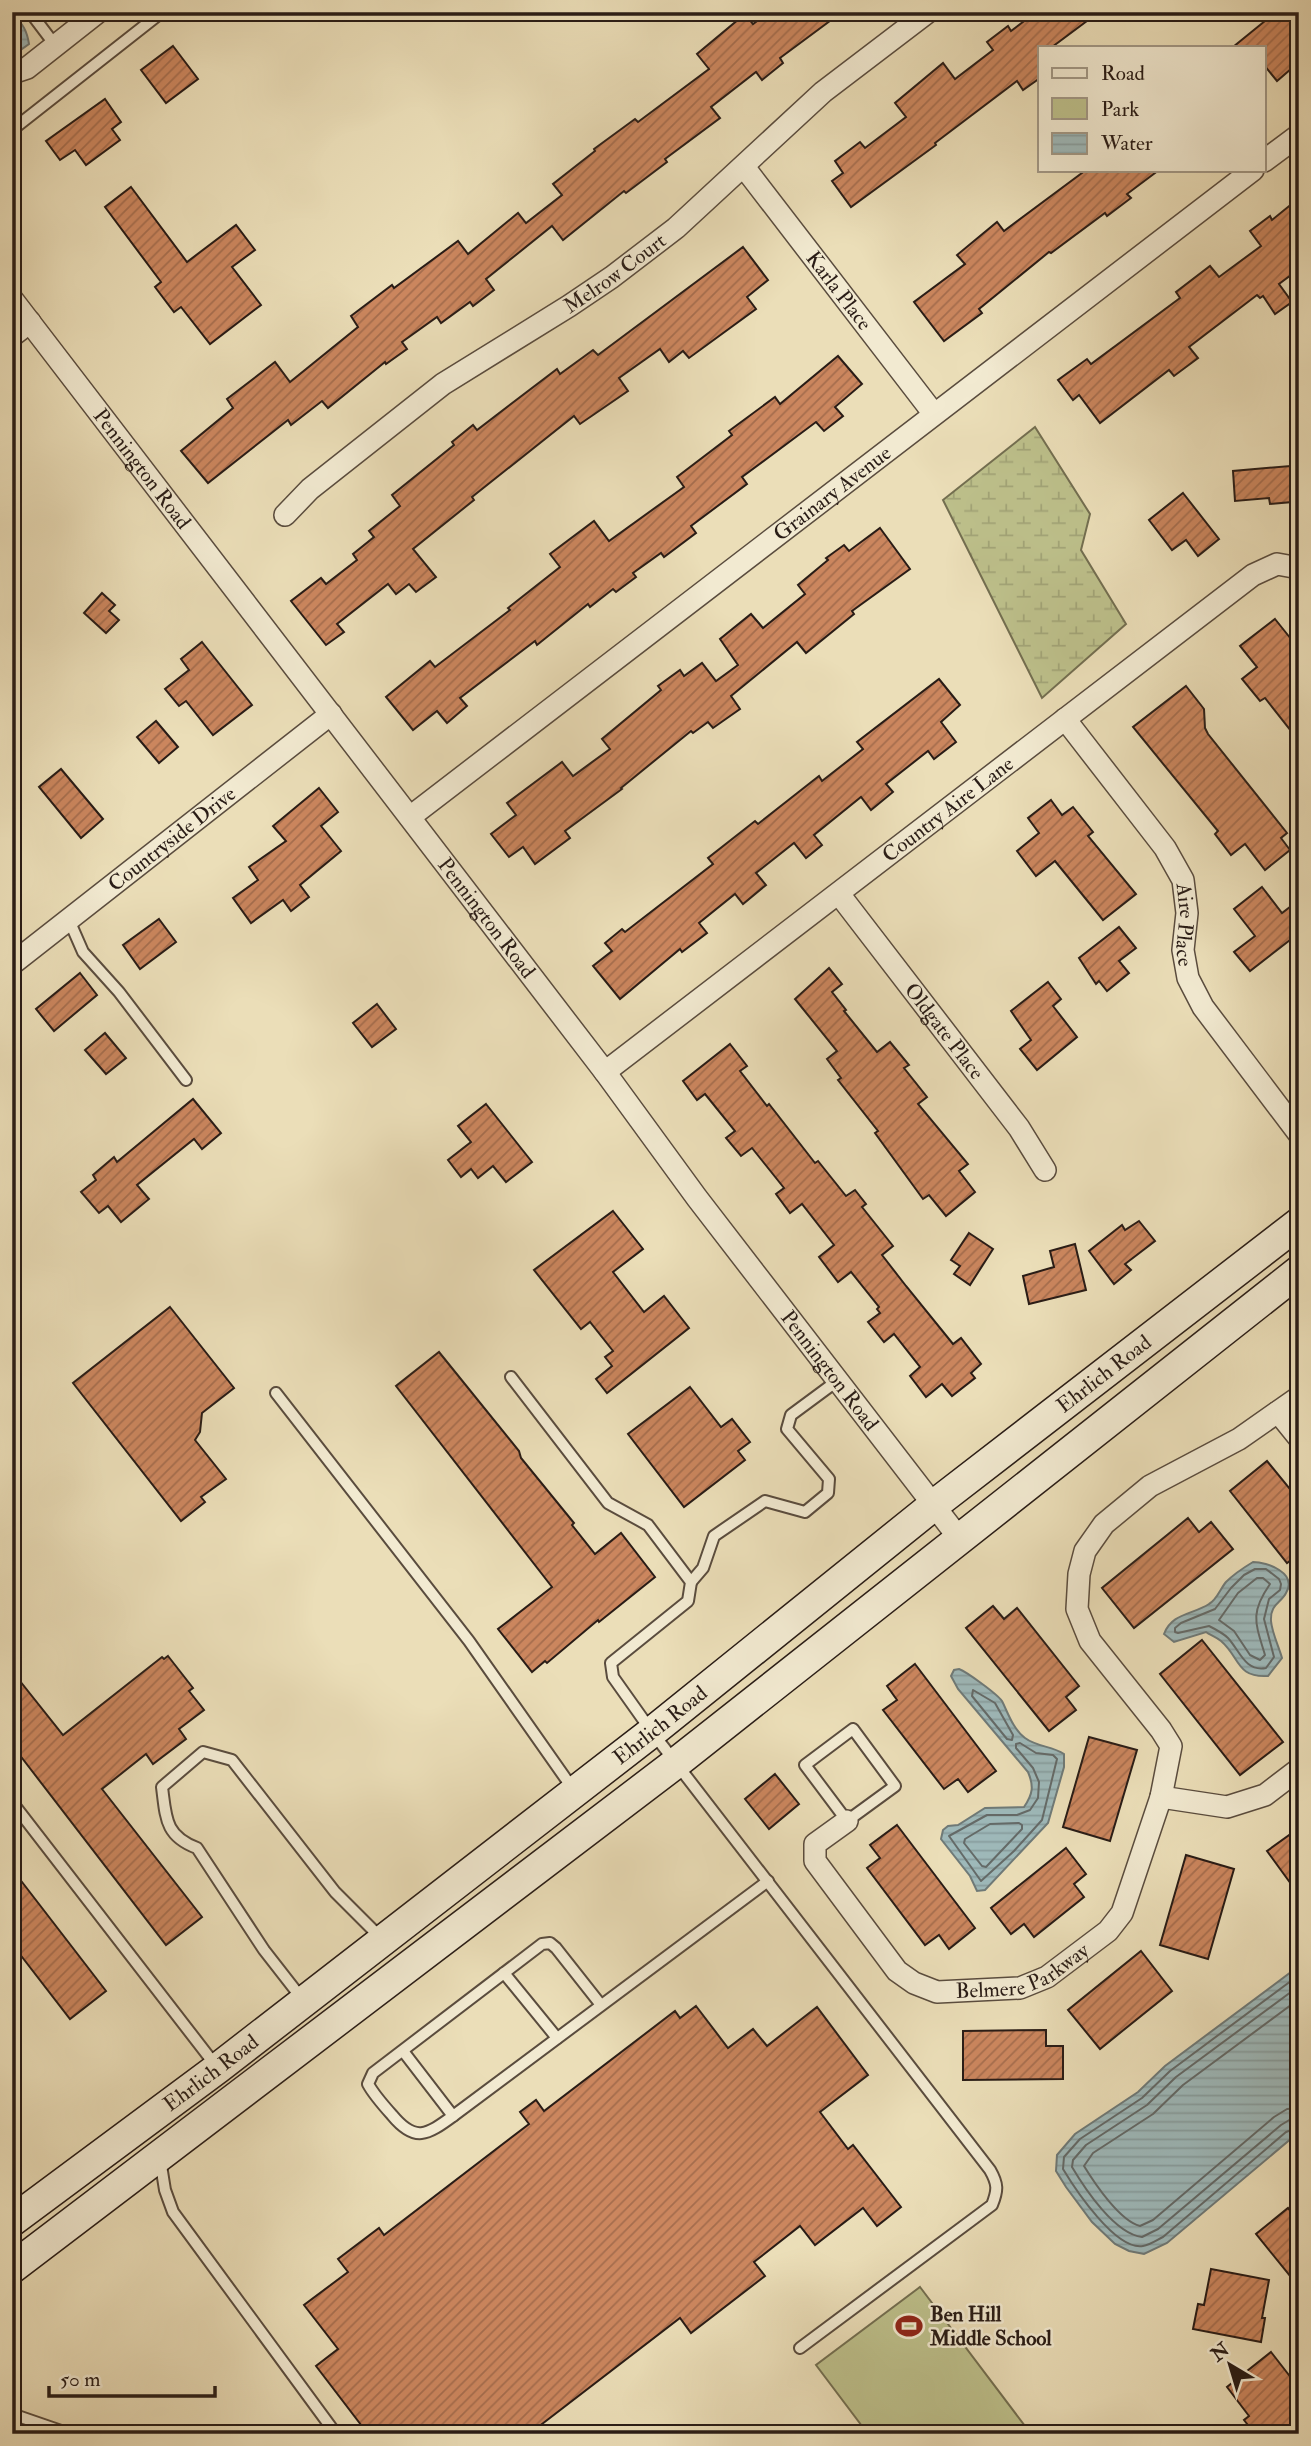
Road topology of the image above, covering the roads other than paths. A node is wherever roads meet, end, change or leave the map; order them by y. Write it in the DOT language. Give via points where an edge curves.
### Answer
graph roads {
  1 [pos="30,12"];
  2 [pos="98,12"];
  3 [pos="162,12"];
  4 [pos="928,12"];
  5 [pos="55,45"];
  6 [pos="12,73"];
  7 [pos="12,130"];
  8 [pos="1299,135"];
  9 [pos="1266,160"];
  10 [pos="744,167"];
  11 [pos="1250,172"];
  12 [pos="12,299"];
  13 [pos="30,322"];
  14 [pos="12,337"];
  15 [pos="934,414"];
  16 [pos="285,515"];
  17 [pos="1299,568"];
  18 [pos="331,714"];
  19 [pos="1065,719"];
  20 [pos="410,817"];
  21 [pos="839,894"];
  22 [pos="69,920"];
  23 [pos="12,964"];
  24 [pos="605,1072"];
  25 [pos="186,1080"];
  26 [pos="1299,1134"];
  27 [pos="1045,1171"];
  28 [pos="1299,1223"];
  29 [pos="1299,1271"];
  30 [pos="511,1377"];
  31 [pos="836,1381"];
  32 [pos="276,1393"];
  33 [pos="1299,1397"];
  34 [pos="1278,1412"];
  35 [pos="1299,1438"];
  36 [pos="934,1505"];
  37 [pos="959,1538"];
  38 [pos="691,1582"];
  39 [pos="652,1732"];
  40 [pos="676,1763"];
  41 [pos="1299,1769"];
  42 [pos="575,1791"];
  43 [pos="1161,1797"];
  44 [pos="12,1802"];
  45 [pos="846,1821"];
  46 [pos="768,1881"];
  47 [pos="383,1940"];
  48 [pos="504,1973"];
  49 [pos="304,2001"];
  50 [pos="601,2006"];
  51 [pos="557,2038"];
  52 [pos="403,2051"];
  53 [pos="218,2068"];
  54 [pos="453,2116"];
  55 [pos="160,2155"];
  56 [pos="12,2221"];
  57 [pos="12,2268"];
  58 [pos="800,2348"];
  59 [pos="12,2414"];
  60 [pos="70,2434"];
  61 [pos="336,2434"];
  1 -- 5 [label="lane"];
  2 -- 5 [label="street"];
  3 -- 7 [label="lane"];
  4 -- 10 [label="street, Melrow Court" via="823,92"];
  5 -- 6 [label="street" via="27,68"];
  8 -- 9 [label="street"];
  10 -- 15 [label="street, Karla Place"];
  10 -- 16 [label="street, Melrow Court" via="612,278 404,413"];
  11 -- 15 [label="street, Grainary Avenue"];
  12 -- 13 [label="street, Pennington Road"];
  13 -- 14 [label="street"];
  13 -- 18 [label="street, Pennington Road"];
  15 -- 20 [label="street, Grainary Avenue"];
  17 -- 19 [label="street, Country Aire Lane" via="1277,564 1253,575"];
  18 -- 20 [label="street, Pennington Road"];
  18 -- 22 [label="street, Countryside Drive"];
  19 -- 21 [label="street, Country Aire Lane"];
  19 -- 26 [label="street, Aire Place" via="1165,848 1183,880 1187,913 1183,950 1188,978 1203,1007"];
  20 -- 24 [label="street, Pennington Road"];
  21 -- 24 [label="street, Country Aire Lane"];
  21 -- 27 [label="street, Oldgate Place" via="1019,1128"];
  22 -- 23 [label="street, Countryside Drive"];
  22 -- 25 [label="lane" via="83,952"];
  24 -- 31 [label="street, Pennington Road"];
  28 -- 36 [label="main road, Ehrlich Road"];
  29 -- 37 [label="main road, Ehrlich Road"];
  30 -- 38 [label="lane" via="608,1503 648,1525"];
  31 -- 36 [label="street, Pennington Road"];
  31 -- 38 [label="lane" via="791,1415 787,1429 829,1479 828,1493 805,1512 765,1501 714,1536 703,1568"];
  32 -- 42 [label="lane" via="469,1641"];
  33 -- 34 [label="street, Belmere Parkway"];
  34 -- 35 [label="street"];
  34 -- 43 [label="street, Belmere Parkway" via="1239,1439 1150,1486 1104,1524 1085,1550 1077,1609 1090,1641 1171,1746"];
  36 -- 37 [label="street, Pennington Road"];
  36 -- 39 [label="main road, Ehrlich Road"];
  37 -- 40 [label="main road, Ehrlich Road"];
  38 -- 39 [label="lane" via="688,1601 611,1663 613,1677"];
  39 -- 40 [label="lane"];
  39 -- 42 [label="main road, Ehrlich Road"];
  40 -- 46 [label="lane"];
  40 -- 55 [label="main road, Ehrlich Road"];
  41 -- 43 [label="street" via="1265,1795 1227,1807"];
  42 -- 47 [label="main road, Ehrlich Road"];
  43 -- 45 [label="street, Belmere Parkway" via="1122,1913 1108,1931 1047,1977 1020,1989 937,1992 897,1971 815,1861 816,1844"];
  44 -- 53 [label="lane"];
  45 -- 45 [label="lane, Belmere Parkway" via="895,1786 853,1729 805,1765"];
  46 -- 50 [label="lane"];
  46 -- 58 [label="lane" via="997,2181 992,2204"];
  47 -- 49 [label="main road, Ehrlich Road"];
  47 -- 49 [label="lane" via="335,1892 232,1760 203,1752 162,1787 167,1823 181,1842 197,1848 264,1950"];
  48 -- 50 [label="lane" via="542,1944 550,1943"];
  48 -- 51 [label="lane"];
  48 -- 52 [label="lane"];
  49 -- 53 [label="main road, Ehrlich Road"];
  50 -- 51 [label="lane"];
  51 -- 54 [label="lane"];
  52 -- 54 [label="lane"];
  52 -- 54 [label="lane" via="369,2077 368,2084 384,2107 400,2126 415,2134 434,2130"];
  53 -- 56 [label="main road, Ehrlich Road"];
  55 -- 57 [label="main road, Ehrlich Road"];
  55 -- 61 [label="lane" via="164,2190 173,2212"];
  59 -- 60 [label="lane"];
}
